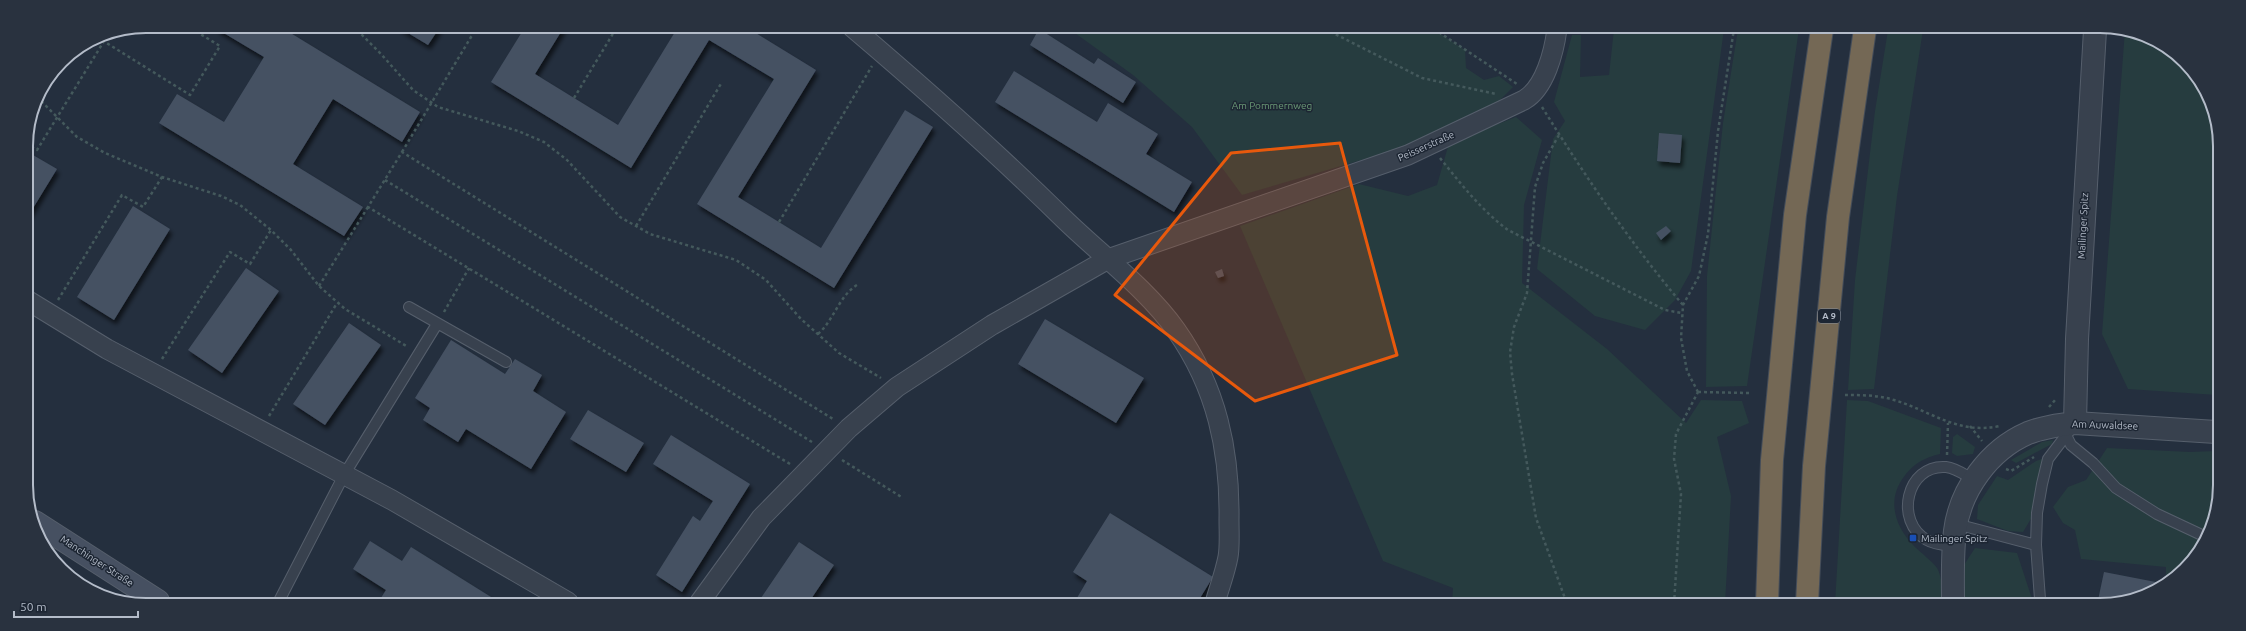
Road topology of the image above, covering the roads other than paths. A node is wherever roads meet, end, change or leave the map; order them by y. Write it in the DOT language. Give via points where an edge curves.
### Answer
graph roads {
  1 [pos="859,33"];
  2 [pos="1556,33"];
  3 [pos="1821,33"];
  4 [pos="1865,33"];
  5 [pos="2095,33"];
  6 [pos="1108,259"];
  7 [pos="33,304"];
  8 [pos="409,307"];
  9 [pos="437,324"];
  10 [pos="506,362"];
  11 [pos="2071,430"];
  12 [pos="2213,432"];
  13 [pos="344,475"];
  14 [pos="1974,480"];
  15 [pos="1956,524"];
  16 [pos="41,526"];
  17 [pos="2201,535"];
  18 [pos="2036,545"];
  19 [pos="1954,546"];
  20 [pos="1768,550"];
  21 [pos="153,598"];
  22 [pos="281,598"];
  23 [pos="561,598"];
  24 [pos="703,598"];
  25 [pos="1216,598"];
  26 [pos="1761,598"];
  27 [pos="1766,598"];
  28 [pos="1807,598"];
  29 [pos="1953,598"];
  30 [pos="2040,598"];
  1 -- 6 [label="street" via="995,152"];
  2 -- 6 [label="street, Peisserstraße" via="1554,53 1528,97 1408,155"];
  3 -- 20 [label="highway" via="1795,215 1772,460"];
  4 -- 28 [label="highway, A 9" via="1838,225 1814,466"];
  5 -- 11 [label="street, Mailinger Spitz"];
  6 -- 24 [label="street, Peisserstraße" via="992,325 897,387 849,428 761,518"];
  6 -- 25 [label="street" via="1176,329 1206,379 1223,434 1230,493 1228,556"];
  7 -- 13 [label="street" via="107,349"];
  8 -- 9 [label="lane"];
  9 -- 10 [label="lane"];
  9 -- 13 [label="lane"];
  11 -- 12 [label="street, Am Auwaldsee"];
  11 -- 14 [label="street, Am Auwaldsee" via="2053,425 2028,433 1994,455"];
  11 -- 17 [label="lane" via="2071,444 2116,488 2157,514"];
  11 -- 18 [label="lane" via="2048,459 2037,514"];
  13 -- 22 [label="lane"];
  13 -- 23 [label="street"];
  14 -- 15 [label="street, Am Auwaldsee" via="1964,496"];
  14 -- 19 [label="lane" via="1946,467 1935,468 1918,477 1912,484 1907,504 1912,524 1918,533 1934,544"];
  15 -- 18 [label="lane"];
  15 -- 19 [label="street, Am Auwaldsee"];
  16 -- 21 [label="main road, Manchinger Straße"];
  18 -- 30 [label="lane"];
  19 -- 29 [label="street, Am Auwaldsee"];
  20 -- 26 [label="highway"];
  20 -- 27 [label="highway"];
}
